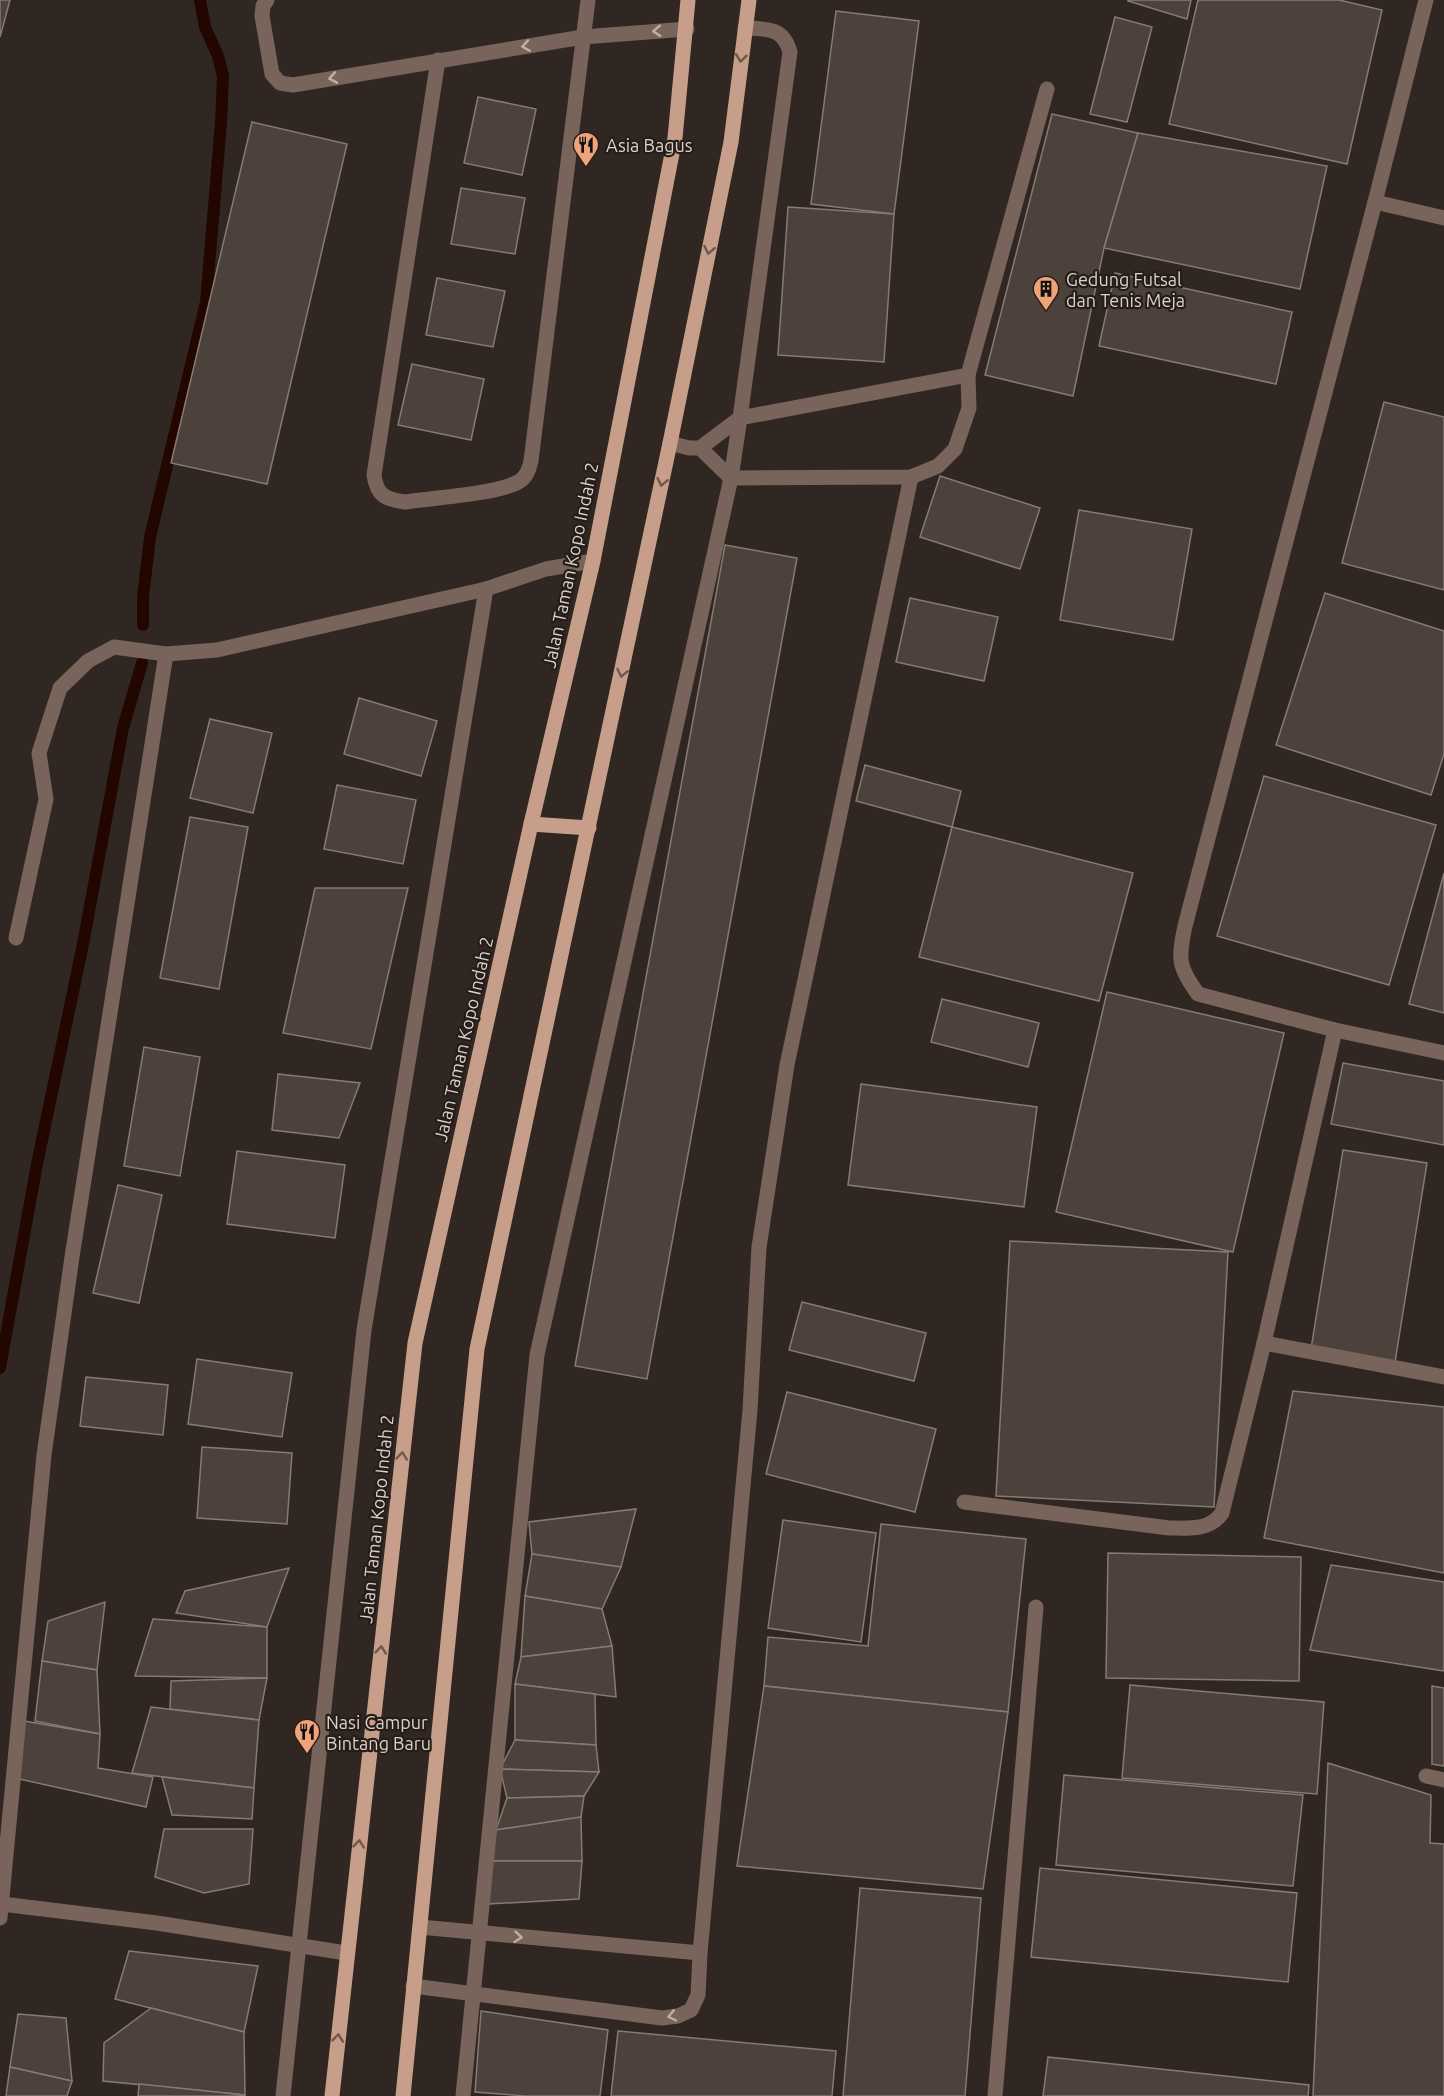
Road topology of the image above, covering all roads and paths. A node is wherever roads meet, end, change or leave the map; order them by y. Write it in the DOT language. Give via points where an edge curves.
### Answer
graph roads {
  1 [pos="267,0"];
  2 [pos="588,0"];
  3 [pos="688,0"];
  4 [pos="749,0"];
  5 [pos="1426,0"];
  6 [pos="745,28"];
  7 [pos="687,29"];
  8 [pos="583,37"];
  9 [pos="438,60"];
  10 [pos="1047,89"];
  11 [pos="1375,202"];
  12 [pos="1444,218"];
  13 [pos="968,375"];
  14 [pos="740,418"];
  15 [pos="670,443"];
  16 [pos="700,448"];
  17 [pos="911,477"];
  18 [pos="731,478"];
  19 [pos="593,561"];
  20 [pos="486,589"];
  21 [pos="166,654"];
  22 [pos="531,824"];
  23 [pos="589,828"];
  24 [pos="16,938"];
  25 [pos="1335,1030"];
  26 [pos="1444,1053"];
  27 [pos="1264,1343"];
  28 [pos="1444,1377"];
  29 [pos="964,1502"];
  30 [pos="1036,1607"];
  31 [pos="1426,1776"];
  32 [pos="1444,1780"];
  33 [pos="1,1911"];
  34 [pos="420,1927"];
  35 [pos="478,1933"];
  36 [pos="299,1946"];
  37 [pos="346,1953"];
  38 [pos="700,1953"];
  39 [pos="413,1986"];
  40 [pos="473,1993"];
  41 [pos="282,2096"];
  42 [pos="332,2096"];
  43 [pos="403,2096"];
  44 [pos="463,2096"];
  45 [pos="995,2096"];
  9 -- 1 [label="street, one-way" via="293,86 280,83 272,74 262,16"];
  2 -- 8 [label="street"];
  3 -- 7 [label="main road, Jalan Taman Kopo Indah 2"];
  4 -- 6 [label="main road"];
  5 -- 11 [label="street"];
  6 -- 14 [label="street" via="778,32 786,39 790,52"];
  6 -- 15 [label="main road, one-way" via="731,142"];
  7 -- 8 [label="street, one-way"];
  7 -- 19 [label="main road, Jalan Taman Kopo Indah 2" via="675,138"];
  8 -- 9 [label="street, one-way"];
  8 -- 9 [label="street" via="527,472 521,480 501,489 391,500 381,494 374,475"];
  10 -- 13 [label="street"];
  11 -- 12 [label="street"];
  11 -- 25 [label="street" via="1181,945 1180,966 1198,994"];
  13 -- 14 [label="street"];
  13 -- 17 [label="street" via="969,408 955,449 938,466"];
  14 -- 16 [label="street"];
  14 -- 18 [label="street"];
  15 -- 16 [label="street"];
  15 -- 23 [label="main road, one-way"];
  16 -- 18 [label="street"];
  17 -- 18 [label="street"];
  17 -- 38 [label="street" via="787,1065 759,1247 750,1410"];
  18 -- 35 [label="street" via="537,1355"];
  19 -- 20 [label="street" via="546,569"];
  19 -- 22 [label="main road, Jalan Taman Kopo Indah 2"];
  20 -- 21 [label="street" via="217,650"];
  20 -- 36 [label="street" via="364,1330"];
  21 -- 24 [label="street" via="114,647 88,662 60,688 39,753 46,799"];
  21 -- 33 [label="street" via="46,1443"];
  22 -- 23 [label="main road"];
  37 -- 22 [label="main road, Jalan Taman Kopo Indah 2, one-way" via="415,1343"];
  23 -- 34 [label="main road" via="477,1349"];
  25 -- 26 [label="street"];
  25 -- 27 [label="street"];
  27 -- 28 [label="street"];
  27 -- 29 [label="street" via="1222,1514 1207,1526 1169,1528"];
  30 -- 45 [label="street"];
  31 -- 32 [label="street"];
  33 -- 36 [label="street" via="157,1923"];
  34 -- 35 [label="street"];
  34 -- 39 [label="main road"];
  35 -- 38 [label="street, one-way"];
  35 -- 40 [label="street"];
  36 -- 37 [label="street"];
  36 -- 41 [label="street"];
  42 -- 37 [label="main road, Jalan Taman Kopo Indah 2, one-way"];
  38 -- 40 [label="street, one-way" via="698,1995 691,2010 678,2016 662,2018"];
  39 -- 40 [label="street"];
  39 -- 43 [label="main road"];
  40 -- 44 [label="street"];
}
